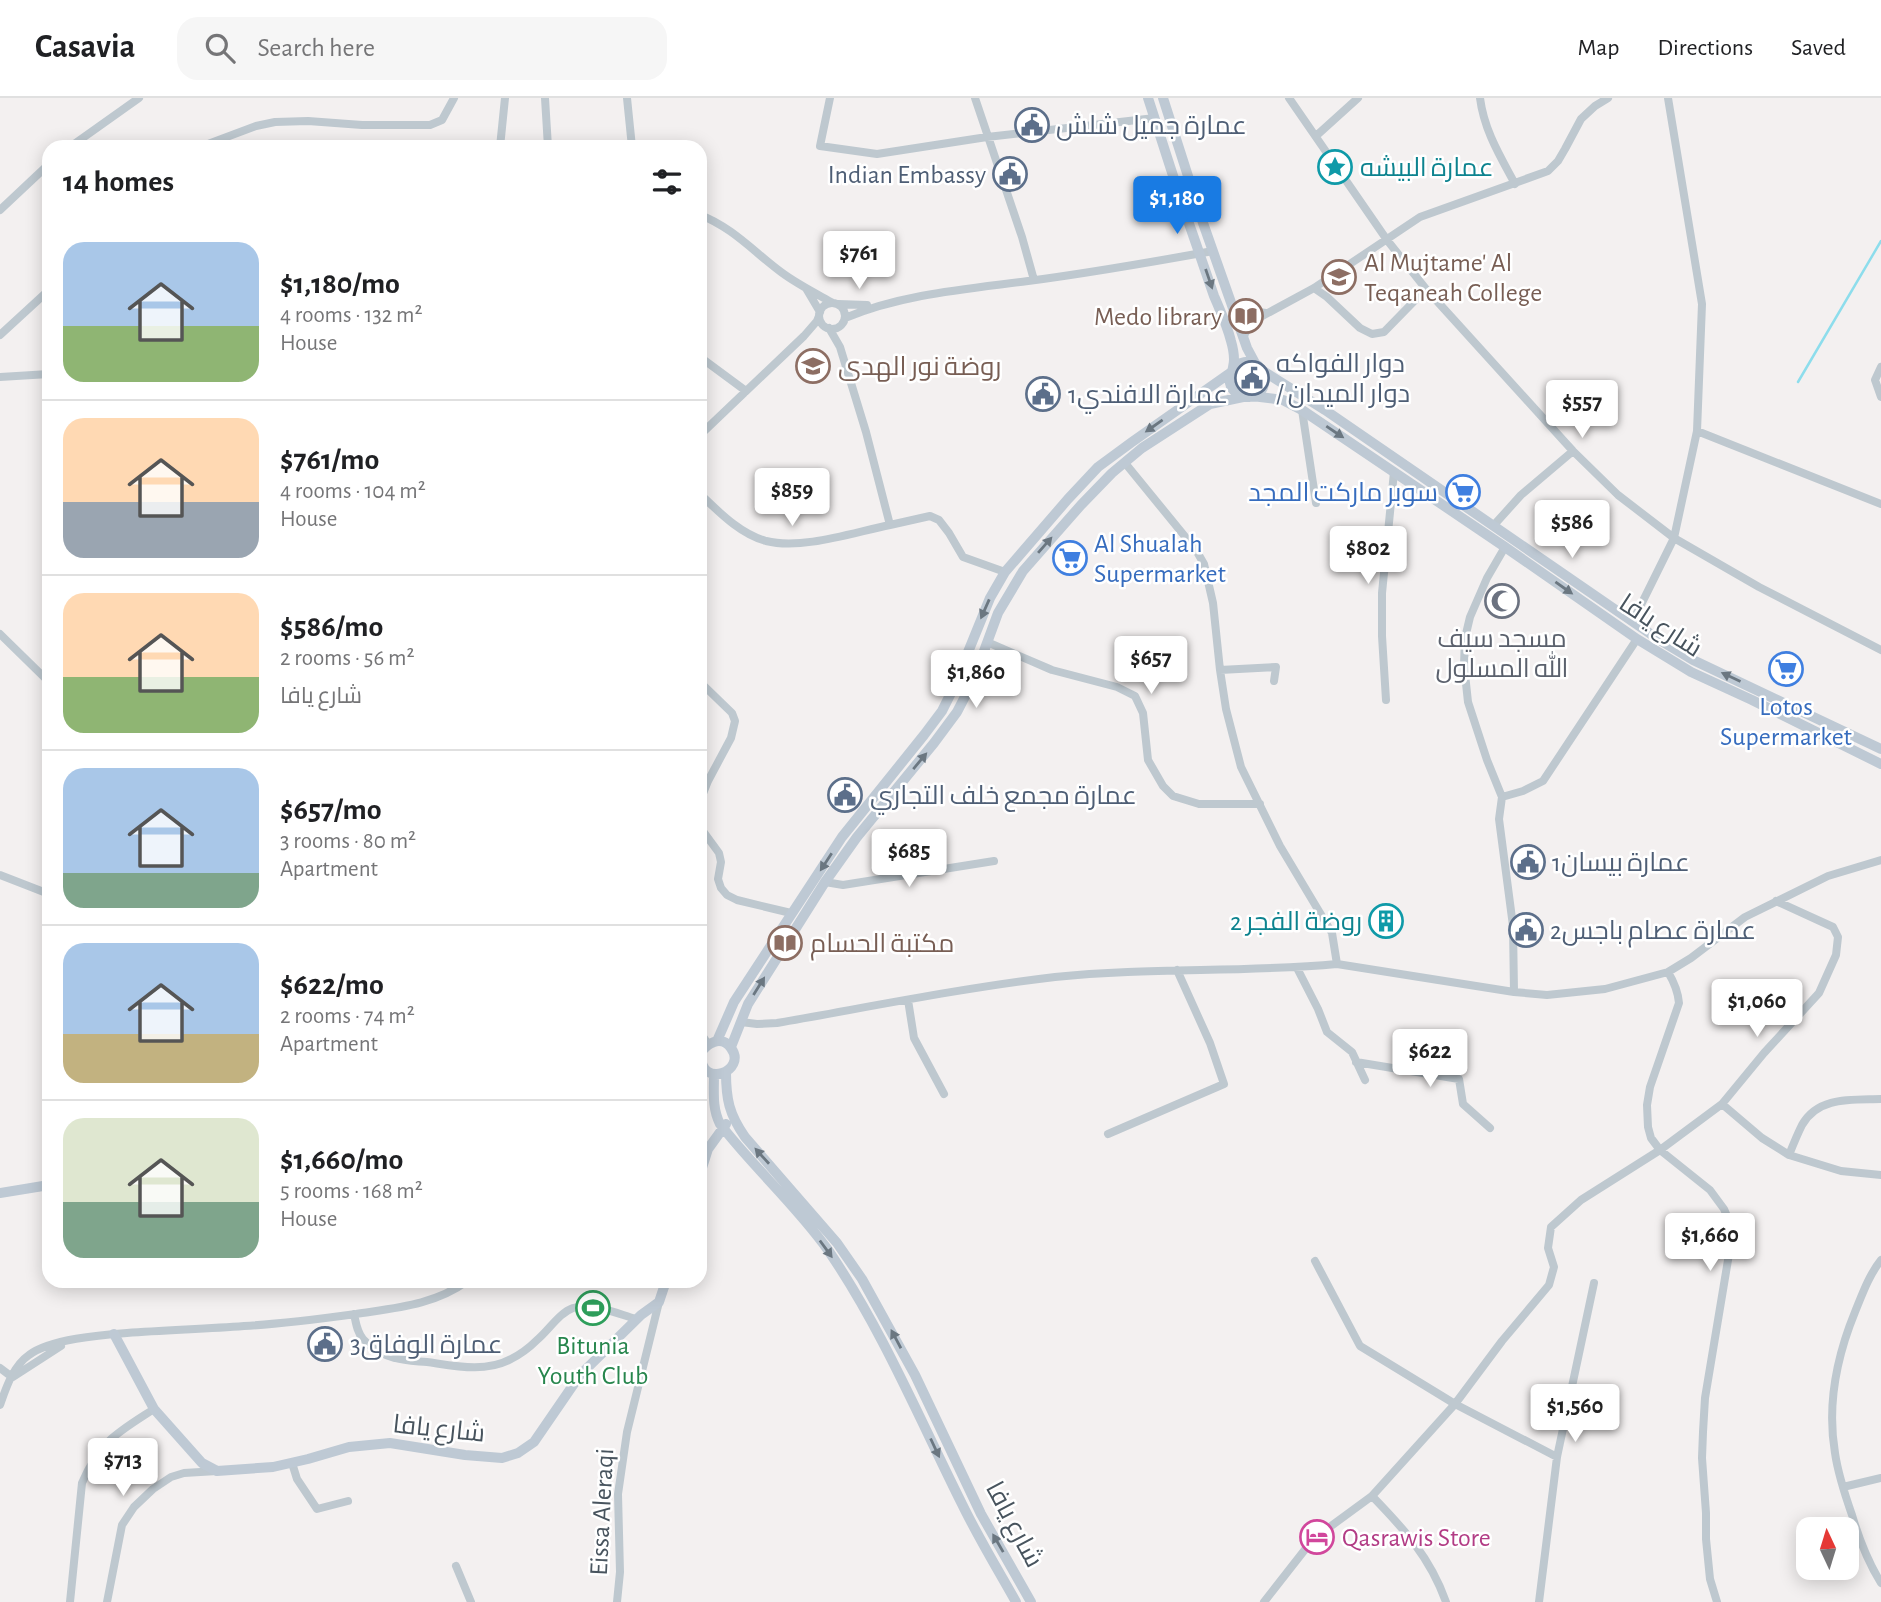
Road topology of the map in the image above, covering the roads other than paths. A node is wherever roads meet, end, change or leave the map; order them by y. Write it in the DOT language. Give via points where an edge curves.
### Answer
graph roads {
  1 [pos="139,98"];
  2 [pos="454,98"];
  3 [pos="505,98"];
  4 [pos="545,98"];
  5 [pos="627,98"];
  6 [pos="830,98"];
  7 [pos="975,98"];
  8 [pos="1148,98"];
  9 [pos="1163,98"];
  10 [pos="1289,98"];
  11 [pos="1480,98"];
  12 [pos="1608,98"];
  13 [pos="1668,98"];
  14 [pos="1353,100"];
  15 [pos="1155,118"];
  16 [pos="1316,136"];
  17 [pos="987,137"];
  18 [pos="80,140"];
  19 [pos="219,140"];
  20 [pos="501,140"];
  21 [pos="548,140"];
  22 [pos="631,140"];
  23 [pos="42,170"];
  24 [pos="1515,184"];
  25 [pos="0,209"];
  26 [pos="707,218"];
  27 [pos="1387,240"];
  28 [pos="1213,251"];
  29 [pos="1200,253"];
  30 [pos="1034,280"];
  31 [pos="806,287"];
  32 [pos="1314,288"];
  33 [pos="1426,289"];
  34 [pos="42,296"];
  35 [pos="835,304"];
  36 [pos="881,305"];
  37 [pos="1232,305"];
  38 [pos="1266,313"];
  39 [pos="820,314"];
  40 [pos="844,320"];
  41 [pos="827,327"];
  42 [pos="0,335"];
  43 [pos="804,336"];
  44 [pos="1243,338"];
  45 [pos="840,347"];
  46 [pos="707,362"];
  47 [pos="1259,367"];
  48 [pos="1881,367"];
  49 [pos="1232,370"];
  50 [pos="42,374"];
  51 [pos="0,377"];
  52 [pos="746,391"];
  53 [pos="1248,396"];
  54 [pos="1881,397"];
  55 [pos="1302,410"];
  56 [pos="707,428"];
  57 [pos="1697,430"];
  58 [pos="1573,451"];
  59 [pos="1125,463"];
  60 [pos="1394,472"];
  61 [pos="707,501"];
  62 [pos="1316,503"];
  63 [pos="1881,504"];
  64 [pos="1494,524"];
  65 [pos="890,525"];
  66 [pos="1674,538"];
  67 [pos="1506,547"];
  68 [pos="1005,572"];
  69 [pos="1633,621"];
  70 [pos="0,634"];
  71 [pos="1637,639"];
  72 [pos="987,642"];
  73 [pos="1881,650"];
  74 [pos="1220,670"];
  75 [pos="42,675"];
  76 [pos="1274,681"];
  77 [pos="707,689"];
  78 [pos="1386,700"];
  79 [pos="1881,749"];
  80 [pos="1881,764"];
  81 [pos="707,784"];
  82 [pos="1502,797"];
  83 [pos="1260,804"];
  84 [pos="707,837"];
  85 [pos="1881,860"];
  86 [pos="993,861"];
  87 [pos="0,875"];
  88 [pos="825,882"];
  89 [pos="42,891"];
  90 [pos="1776,901"];
  91 [pos="791,913"];
  92 [pos="1337,964"];
  93 [pos="1297,968"];
  94 [pos="1177,970"];
  95 [pos="1668,972"];
  96 [pos="1514,992"];
  97 [pos="908,1000"];
  98 [pos="741,1022"];
  99 [pos="707,1048"];
  100 [pos="731,1048"];
  101 [pos="1356,1062"];
  102 [pos="707,1071"];
  103 [pos="726,1072"];
  104 [pos="707,1075"];
  105 [pos="1364,1080"];
  106 [pos="944,1094"];
  107 [pos="1881,1099"];
  108 [pos="1722,1104"];
  109 [pos="733,1117"];
  110 [pos="723,1128"];
  111 [pos="1490,1128"];
  112 [pos="1108,1135"];
  113 [pos="1660,1150"];
  114 [pos="707,1152"];
  115 [pos="1788,1156"];
  116 [pos="1881,1174"];
  117 [pos="42,1186"];
  118 [pos="0,1192"];
  119 [pos="1881,1260"];
  120 [pos="1315,1261"];
  121 [pos="1594,1283"];
  122 [pos="458,1288"];
  123 [pos="664,1288"];
  124 [pos="659,1302"];
  125 [pos="354,1314"];
  126 [pos="636,1319"];
  127 [pos="114,1334"];
  128 [pos="0,1368"];
  129 [pos="12,1377"];
  130 [pos="1455,1404"];
  131 [pos="0,1405"];
  132 [pos="154,1409"];
  133 [pos="1557,1457"];
  134 [pos="292,1463"];
  135 [pos="217,1471"];
  136 [pos="1881,1478"];
  137 [pos="1843,1487"];
  138 [pos="1372,1496"];
  139 [pos="348,1501"];
  140 [pos="456,1566"];
  141 [pos="1881,1583"];
  142 [pos="69,1602"];
  143 [pos="107,1602"];
  144 [pos="471,1602"];
  145 [pos="617,1602"];
  146 [pos="1016,1602"];
  147 [pos="1031,1602"];
  148 [pos="1264,1602"];
  149 [pos="1446,1602"];
  150 [pos="1539,1602"];
  151 [pos="1717,1602"];
  1 -- 18 [label="street"];
  2 -- 19 [label="street" via="442,120 430,125 275,122"];
  3 -- 20 [label="street"];
  4 -- 21 [label="street"];
  5 -- 22 [label="street"];
  6 -- 17 [label="street" via="820,146 877,154"];
  7 -- 17 [label="street"];
  8 -- 15 [label="main road"];
  9 -- 28 [label="main road"];
  10 -- 16 [label="street"];
  11 -- 24 [label="street" via="1482,117"];
  12 -- 24 [label="street" via="1581,119 1548,171"];
  13 -- 57 [label="street" via="1702,304"];
  14 -- 16 [label="street"];
  15 -- 17 [label="street"];
  15 -- 29 [label="main road"];
  16 -- 27 [label="street"];
  17 -- 30 [label="street"];
  23 -- 25 [label="street"];
  24 -- 27 [label="street" via="1420,217"];
  26 -- 31 [label="street"];
  27 -- 32 [label="street"];
  27 -- 33 [label="street"];
  28 -- 29 [label="street"];
  28 -- 37 [label="main road"];
  29 -- 30 [label="street"];
  29 -- 49 [label="main road, one-way" via="1230,338"];
  30 -- 36 [label="street"];
  31 -- 35 [label="street"];
  31 -- 39 [label="street"];
  32 -- 33 [label="street" via="1372,334 1384,332"];
  32 -- 38 [label="street"];
  33 -- 58 [label="street"];
  34 -- 42 [label="street"];
  35 -- 36 [label="street"];
  35 -- 39 [label="street" via="825,305"];
  35 -- 40 [label="street" via="843,309"];
  36 -- 40 [label="street"];
  37 -- 38 [label="street"];
  37 -- 44 [label="main road"];
  38 -- 44 [label="street" via="1248,327"];
  39 -- 41 [label="street"];
  39 -- 43 [label="street"];
  40 -- 41 [label="street" via="837,327"];
  40 -- 45 [label="street"];
  41 -- 43 [label="street"];
  41 -- 45 [label="street"];
  43 -- 52 [label="street"];
  44 -- 47 [label="main road"];
  45 -- 65 [label="street"];
  46 -- 52 [label="street"];
  47 -- 49 [label="main road" via="1244,362"];
  47 -- 53 [label="main road" via="1265,382 1259,392"];
  47 -- 64 [label="main road, شارع يافا"];
  48 -- 54 [label="street" via="1875,380"];
  49 -- 53 [label="main road" via="1230,385 1237,394"];
  49 -- 68 [label="main road, one-way" via="1098,467"];
  50 -- 51 [label="street"];
  52 -- 56 [label="street"];
  53 -- 55 [label="main road, شارع يافا" via="1283,400"];
  53 -- 59 [label="main road" via="1210,404"];
  55 -- 60 [label="main road, شارع يافا, one-way"];
  55 -- 62 [label="street"];
  57 -- 63 [label="street"];
  57 -- 66 [label="street"];
  58 -- 64 [label="street"];
  58 -- 66 [label="street" via="1618,495"];
  72 -- 59 [label="main road, one-way" via="1023,570"];
  59 -- 74 [label="street" via="1204,564"];
  60 -- 67 [label="main road, شارع يافا"];
  60 -- 78 [label="street" via="1382,593"];
  61 -- 65 [label="street" via="746,532 786,544"];
  64 -- 69 [label="main road, شارع يافا"];
  65 -- 68 [label="street" via="930,516 939,520 963,557"];
  66 -- 69 [label="street"];
  66 -- 73 [label="street"];
  67 -- 71 [label="main road, شارع يافا, one-way"];
  67 -- 82 [label="street" via="1470,617 1464,665 1468,702"];
  68 -- 91 [label="main road, one-way" via="942,711 842,837"];
  79 -- 69 [label="main road, شارع يافا, one-way" via="1693,660"];
  70 -- 75 [label="street"];
  71 -- 80 [label="main road, شارع يافا" via="1690,672"];
  71 -- 82 [label="street" via="1543,781"];
  72 -- 83 [label="street" via="1052,670 1135,696 1143,713 1148,760 1172,796 1199,804"];
  88 -- 72 [label="main road, one-way" via="957,712"];
  74 -- 76 [label="street" via="1276,667"];
  74 -- 83 [label="street" via="1241,766"];
  77 -- 81 [label="street" via="732,712 735,721"];
  82 -- 96 [label="street" via="1499,819 1513,926"];
  83 -- 92 [label="street" via="1332,933"];
  84 -- 91 [label="street" via="719,853 718,879 727,895"];
  85 -- 90 [label="street" via="1828,876"];
  86 -- 88 [label="street" via="843,885"];
  87 -- 89 [label="street"];
  98 -- 88 [label="main road, one-way"];
  90 -- 95 [label="street" via="1745,917"];
  90 -- 108 [label="street" via="1833,927 1838,937 1836,955 1819,993"];
  91 -- 99 [label="main road"];
  92 -- 93 [label="street"];
  92 -- 96 [label="street"];
  93 -- 94 [label="street"];
  93 -- 101 [label="street" via="1327,1032 1352,1052"];
  94 -- 97 [label="street" via="1055,977"];
  94 -- 112 [label="street" via="1224,1084"];
  95 -- 96 [label="street" via="1605,989 1547,995"];
  95 -- 113 [label="street" via="1679,1003 1647,1105 1651,1138"];
  97 -- 98 [label="street" via="777,1023"];
  97 -- 106 [label="street" via="914,1038"];
  98 -- 100 [label="main road"];
  99 -- 100 [label="main road" via="722,1042"];
  100 -- 103 [label="main road" via="734,1062"];
  101 -- 105 [label="street"];
  101 -- 111 [label="street" via="1459,1079 1463,1104"];
  102 -- 103 [label="main road"];
  103 -- 109 [label="main road, شارع يافا"];
  104 -- 110 [label="main road"];
  107 -- 115 [label="street" via="1833,1101 1814,1110"];
  108 -- 113 [label="street"];
  108 -- 115 [label="street"];
  109 -- 110 [label="main road"];
  147 -- 109 [label="main road, شارع يافا, one-way" via="981,1514 915,1375 862,1279"];
  110 -- 114 [label="main road"];
  110 -- 146 [label="main road, one-way" via="807,1224 847,1280"];
  113 -- 130 [label="street" via="1581,1200 1551,1227 1548,1248 1554,1267 1549,1285"];
  113 -- 151 [label="street" via="1710,1191 1729,1221 1731,1242 1705,1398 1702,1445 1706,1539"];
  115 -- 116 [label="street" via="1841,1171"];
  117 -- 118 [label="main road"];
  119 -- 137 [label="street" via="1845,1337 1836,1378 1832,1413"];
  120 -- 130 [label="street" via="1360,1346"];
  121 -- 133 [label="street"];
  122 -- 125 [label="street" via="405,1307"];
  123 -- 124 [label="main road"];
  124 -- 126 [label="main road, شارع يافا"];
  124 -- 145 [label="street, Eissa Aleraqi" via="619,1482"];
  125 -- 126 [label="street" via="361,1338 384,1354 460,1367 498,1364 522,1353 574,1308 596,1308"];
  125 -- 127 [label="street"];
  126 -- 134 [label="main road, شارع يافا" via="580,1375 534,1442 512,1456 465,1455 390,1443 349,1447"];
  127 -- 129 [label="street" via="69,1341"];
  127 -- 132 [label="main road"];
  128 -- 129 [label="street"];
  129 -- 131 [label="street"];
  130 -- 133 [label="street"];
  130 -- 138 [label="street"];
  132 -- 135 [label="main road" via="202,1463"];
  132 -- 142 [label="street" via="107,1442 82,1483"];
  133 -- 150 [label="street"];
  134 -- 135 [label="main road, شارع يافا"];
  134 -- 139 [label="street" via="317,1509"];
  135 -- 143 [label="street" via="171,1477 134,1507 122,1525"];
  136 -- 137 [label="street"];
  137 -- 141 [label="street" via="1861,1543"];
  138 -- 148 [label="street" via="1326,1529"];
  138 -- 149 [label="street" via="1423,1555"];
  140 -- 144 [label="street"];
}
